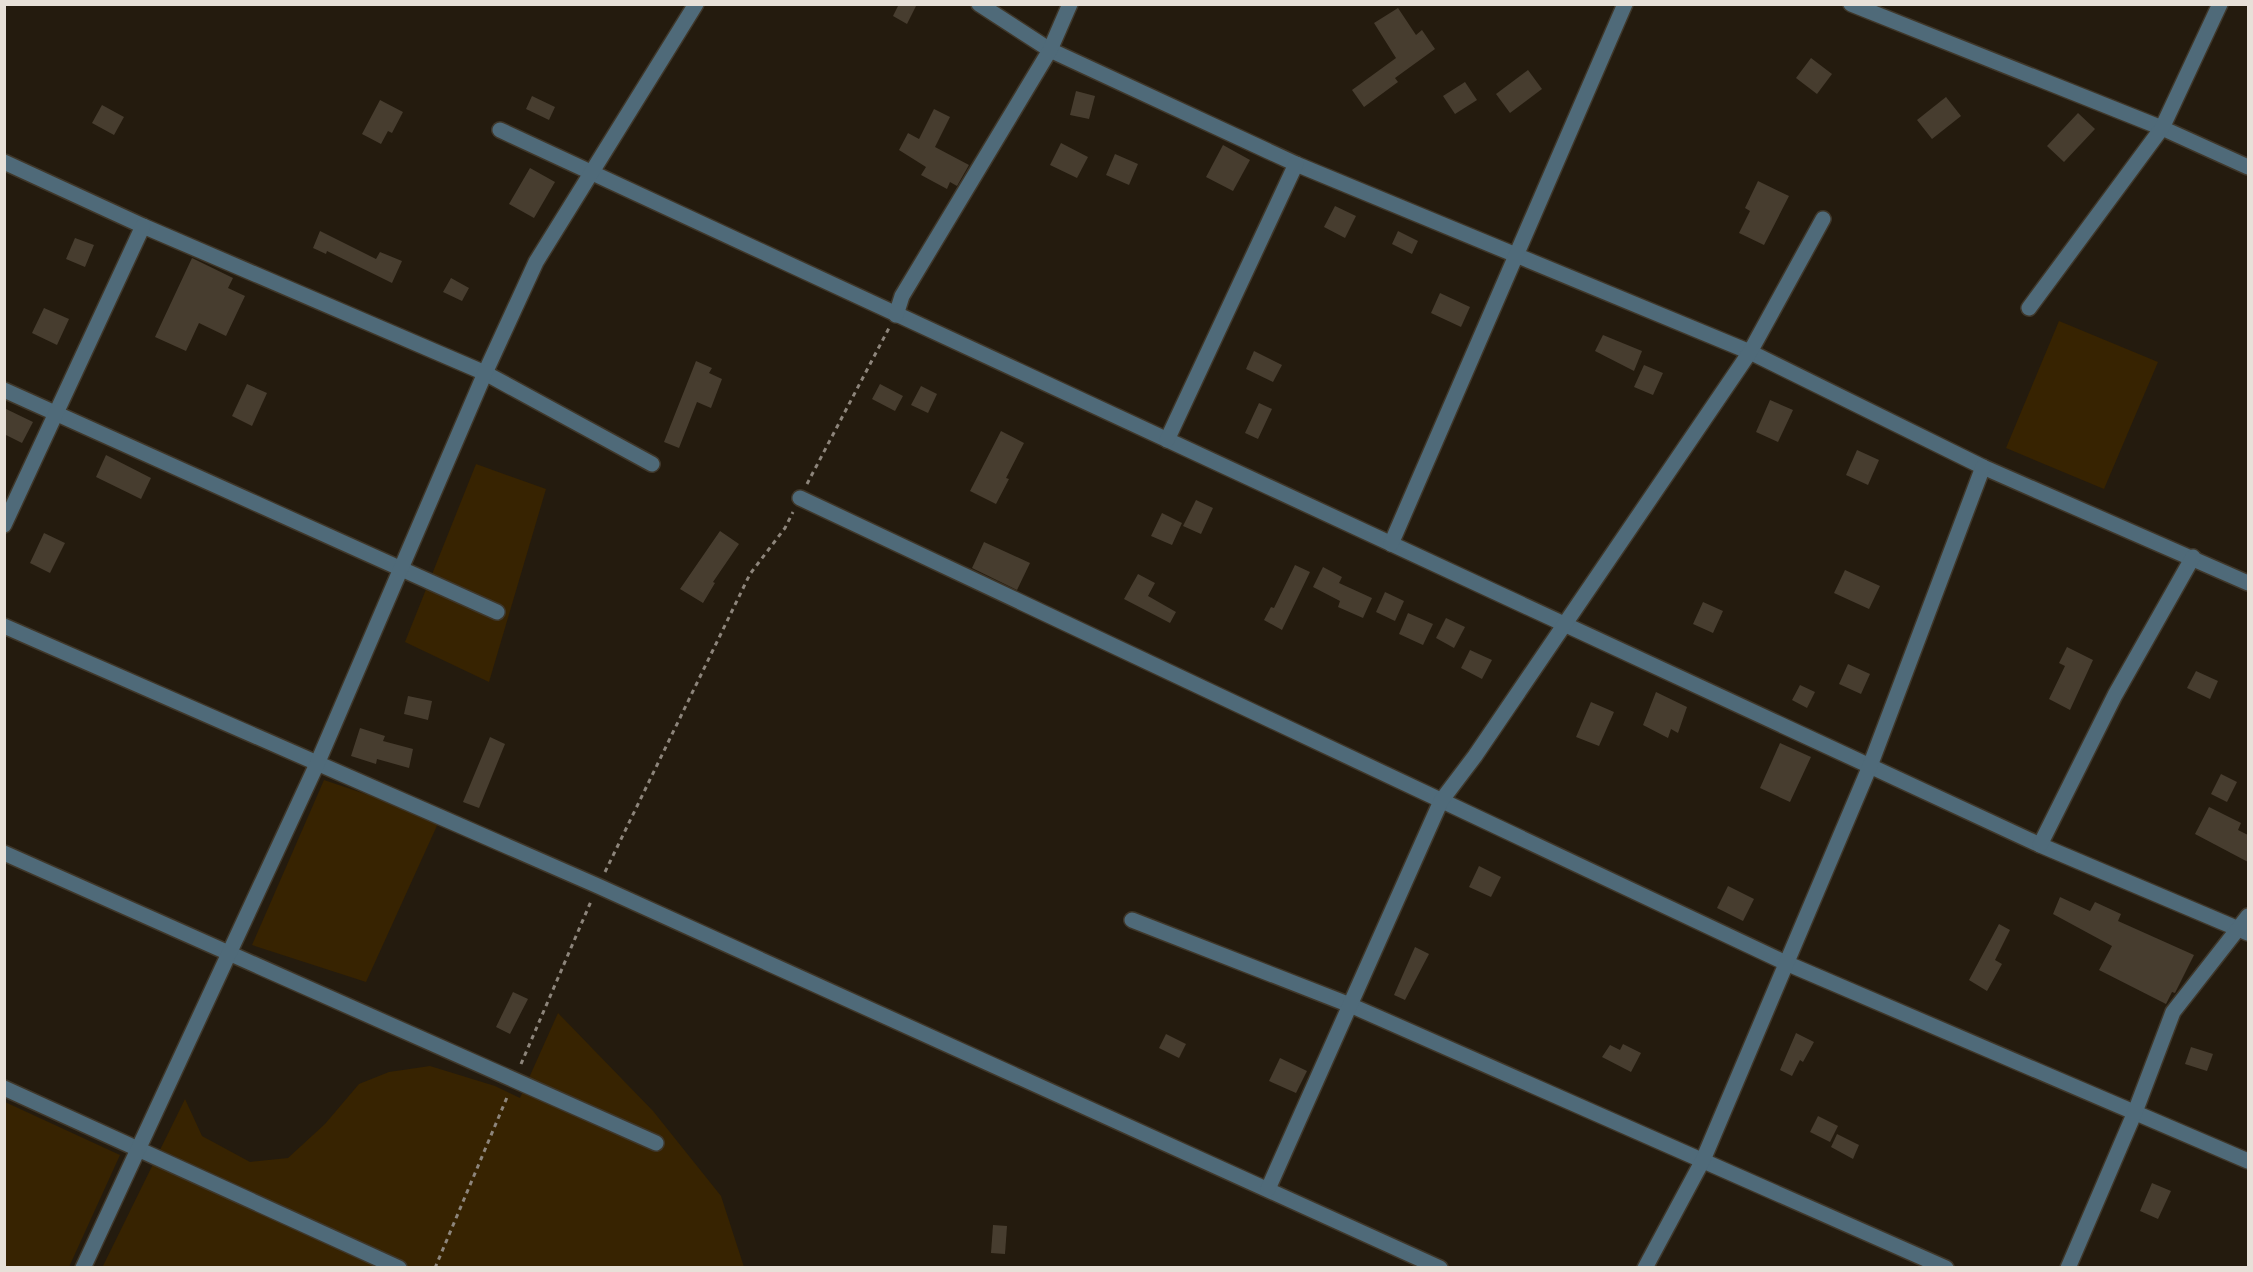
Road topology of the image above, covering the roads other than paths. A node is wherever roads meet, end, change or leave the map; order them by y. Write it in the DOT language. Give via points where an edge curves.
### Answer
graph roads {
  1 [pos="696,4"];
  2 [pos="979,4"];
  3 [pos="1070,4"];
  4 [pos="1625,4"];
  5 [pos="1851,4"];
  6 [pos="2220,4"];
  7 [pos="1050,50"];
  8 [pos="2162,128"];
  9 [pos="500,130"];
  10 [pos="4,162"];
  11 [pos="1296,164"];
  12 [pos="2248,167"];
  13 [pos="591,173"];
  14 [pos="1823,219"];
  15 [pos="143,226"];
  16 [pos="1517,255"];
  17 [pos="2029,308"];
  18 [pos="896,315"];
  19 [pos="1750,352"];
  20 [pos="485,373"];
  21 [pos="4,390"];
  22 [pos="54,413"];
  23 [pos="1167,440"];
  24 [pos="652,464"];
  25 [pos="1983,467"];
  26 [pos="800,498"];
  27 [pos="4,525"];
  28 [pos="1391,544"];
  29 [pos="2193,557"];
  30 [pos="401,569"];
  31 [pos="2248,583"];
  32 [pos="497,612"];
  33 [pos="1563,624"];
  34 [pos="4,626"];
  35 [pos="317,764"];
  36 [pos="1870,766"];
  37 [pos="1441,801"];
  38 [pos="2040,845"];
  39 [pos="4,853"];
  40 [pos="2248,916"];
  41 [pos="1132,920"];
  42 [pos="2243,931"];
  43 [pos="230,952"];
  44 [pos="1786,963"];
  45 [pos="1350,1005"];
  46 [pos="4,1089"];
  47 [pos="2135,1112"];
  48 [pos="656,1143"];
  49 [pos="138,1149"];
  50 [pos="1703,1160"];
  51 [pos="2248,1161"];
  52 [pos="1268,1189"];
  53 [pos="83,1268"];
  54 [pos="399,1268"];
  55 [pos="1440,1268"];
  56 [pos="1645,1268"];
  57 [pos="1946,1268"];
  58 [pos="2068,1268"];
  1 -- 13 [label="street"];
  2 -- 7 [label="street"];
  3 -- 7 [label="street"];
  4 -- 16 [label="street"];
  5 -- 8 [label="street"];
  6 -- 8 [label="street"];
  7 -- 11 [label="street"];
  7 -- 18 [label="street" via="902,296"];
  8 -- 12 [label="street"];
  8 -- 17 [label="street"];
  9 -- 13 [label="street"];
  10 -- 15 [label="street"];
  11 -- 16 [label="street"];
  11 -- 23 [label="street"];
  13 -- 18 [label="street"];
  13 -- 20 [label="street" via="536,262"];
  14 -- 19 [label="street"];
  15 -- 20 [label="street"];
  15 -- 22 [label="street"];
  16 -- 19 [label="street"];
  16 -- 28 [label="street"];
  18 -- 23 [label="street"];
  19 -- 25 [label="street"];
  19 -- 33 [label="street"];
  20 -- 24 [label="street"];
  20 -- 30 [label="street"];
  21 -- 22 [label="street"];
  22 -- 27 [label="street"];
  22 -- 30 [label="street"];
  23 -- 28 [label="street"];
  25 -- 29 [label="street"];
  25 -- 36 [label="street"];
  26 -- 37 [label="street"];
  28 -- 33 [label="street"];
  29 -- 31 [label="street"];
  29 -- 38 [label="street" via="2115,695"];
  30 -- 32 [label="street"];
  30 -- 35 [label="street"];
  33 -- 36 [label="street"];
  33 -- 37 [label="street"];
  34 -- 35 [label="street"];
  35 -- 43 [label="street"];
  35 -- 52 [label="street" via="598,886"];
  36 -- 38 [label="street"];
  36 -- 44 [label="street"];
  37 -- 44 [label="street"];
  37 -- 45 [label="street"];
  38 -- 42 [label="street"];
  39 -- 43 [label="street"];
  40 -- 42 [label="street"];
  41 -- 45 [label="street"];
  42 -- 47 [label="street" via="2173,1012"];
  43 -- 48 [label="street"];
  43 -- 49 [label="street"];
  44 -- 47 [label="street"];
  44 -- 50 [label="street"];
  45 -- 50 [label="street"];
  45 -- 52 [label="street"];
  46 -- 49 [label="street"];
  47 -- 51 [label="street"];
  47 -- 58 [label="street"];
  49 -- 53 [label="street"];
  49 -- 54 [label="street"];
  50 -- 56 [label="street"];
  50 -- 57 [label="street"];
  52 -- 55 [label="street"];
}
